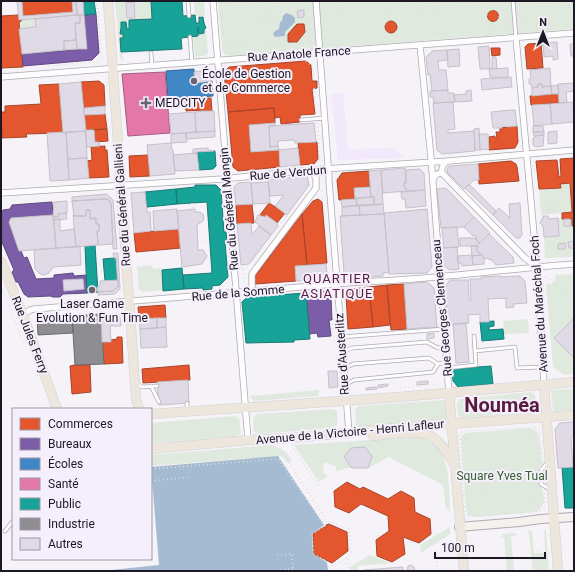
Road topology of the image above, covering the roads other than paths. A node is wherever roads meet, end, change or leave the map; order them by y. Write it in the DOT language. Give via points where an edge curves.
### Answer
graph roads {
  1 [pos="108,1"];
  2 [pos="188,1"];
  3 [pos="213,1"];
  4 [pos="316,1"];
  5 [pos="513,1"];
  6 [pos="189,16"];
  7 [pos="574,33"];
  8 [pos="190,37"];
  9 [pos="516,38"];
  10 [pos="420,45"];
  11 [pos="151,53"];
  12 [pos="320,53"];
  13 [pos="218,60"];
  14 [pos="192,63"];
  15 [pos="152,66"];
  16 [pos="112,68"];
  17 [pos="1,77"];
  18 [pos="325,118"];
  19 [pos="301,120"];
  20 [pos="574,150"];
  21 [pos="526,153"];
  22 [pos="449,161"];
  23 [pos="431,162"];
  24 [pos="328,169"];
  25 [pos="311,170"];
  26 [pos="442,173"];
  27 [pos="227,178"];
  28 [pos="432,181"];
  29 [pos="120,185"];
  30 [pos="1,193"];
  31 [pos="1,261"];
  32 [pos="574,264"];
  33 [pos="537,267"];
  34 [pos="439,277"];
  35 [pos="337,284"];
  36 [pos="251,291"];
  37 [pos="236,293"];
  38 [pos="129,302"];
  39 [pos="23,315"];
  40 [pos="444,329"];
  41 [pos="474,336"];
  42 [pos="341,337"];
  43 [pos="445,347"];
  44 [pos="475,350"];
  45 [pos="342,352"];
  46 [pos="438,364"];
  47 [pos="447,365"];
  48 [pos="543,367"];
  49 [pos="343,368"];
  50 [pos="574,382"];
  51 [pos="134,383"];
  52 [pos="544,384"];
  53 [pos="345,385"];
  54 [pos="151,386"];
  55 [pos="157,386"];
  56 [pos="449,393"];
  57 [pos="346,396"];
  58 [pos="159,402"];
  59 [pos="57,408"];
  60 [pos="139,408"];
  61 [pos="245,408"];
  62 [pos="152,414"];
  63 [pos="574,415"];
  64 [pos="547,417"];
  65 [pos="452,424"];
  66 [pos="349,432"];
  67 [pos="306,437"];
  68 [pos="248,440"];
  69 [pos="152,449"];
  70 [pos="454,464"];
  71 [pos="574,517"];
  72 [pos="554,518"];
  73 [pos="12,522"];
  74 [pos="459,526"];
  75 [pos="5,531"];
  76 [pos="464,571"];
  77 [pos="558,571"];
  1 -- 16 [label="main road, Rue du Général Gallieni"];
  2 -- 6 [label="lane"];
  3 -- 13 [label="street, Rue du Général Mangin"];
  4 -- 12 [label="street, Rue d'Austerlitz"];
  5 -- 9 [label="lane"];
  7 -- 9 [label="street, Rue Anatole France"];
  8 -- 14 [label="lane"];
  9 -- 10 [label="street, Rue Anatole France"];
  9 -- 21 [label="street, Avenue du Maréchal Foch"];
  10 -- 12 [label="street, Rue Anatole France"];
  10 -- 23 [label="street, Rue Georges Clemenceau"];
  11 -- 15 [label="lane"];
  12 -- 13 [label="street, Rue Anatole France"];
  12 -- 18 [label="street, Rue d'Austerlitz"];
  13 -- 14 [label="street, Rue Anatole France"];
  13 -- 27 [label="street, Rue du Général Mangin"];
  14 -- 15 [label="street, Rue Anatole France"];
  15 -- 16 [label="street, Rue Anatole France"];
  16 -- 17 [label="street, Rue Anatole France"];
  16 -- 29 [label="main road, Rue du Général Gallieni"];
  18 -- 19 [label="lane"];
  18 -- 24 [label="street, Rue d'Austerlitz"];
  20 -- 21 [label="street, Rue de Verdun"];
  21 -- 22 [label="street, Rue de Verdun"];
  21 -- 33 [label="street, Avenue du Maréchal Foch"];
  22 -- 23 [label="street, Rue de Verdun"];
  22 -- 26 [label="street" via="441,168"];
  23 -- 24 [label="street, Rue de Verdun"];
  23 -- 28 [label="street, Rue Georges Clemenceau"];
  24 -- 25 [label="street, Rue de Verdun"];
  24 -- 35 [label="street, Rue d'Austerlitz"];
  25 -- 27 [label="street, Rue de Verdun"];
  25 -- 36 [label="street" via="316,178 316,188 252,274"];
  26 -- 28 [label="street" via="434,176"];
  26 -- 33 [label="street" via="524,258"];
  27 -- 29 [label="street, Rue de Verdun"];
  27 -- 37 [label="street, Rue du Général Mangin"];
  28 -- 34 [label="street, Rue Georges Clemenceau"];
  29 -- 30 [label="street, Rue de Verdun"];
  29 -- 38 [label="main road, Rue du Général Gallieni"];
  31 -- 39 [label="main road, Rue Jules Ferry"];
  32 -- 33 [label="street, Rue de la Somme"];
  33 -- 34 [label="street, Rue de la Somme"];
  33 -- 48 [label="street, Avenue du Maréchal Foch"];
  34 -- 35 [label="street, Rue de la Somme"];
  34 -- 40 [label="street, Rue Georges Clemenceau"];
  35 -- 36 [label="street, Rue de la Somme"];
  35 -- 42 [label="street, Rue d'Austerlitz"];
  36 -- 37 [label="street, Rue de la Somme"];
  37 -- 38 [label="street, Rue de la Somme"];
  37 -- 61 [label="street, Rue du Général Mangin"];
  38 -- 39 [label="street, Rue de la Somme" via="34,309"];
  38 -- 51 [label="main road, Rue du Général Gallieni"];
  39 -- 59 [label="main road, Rue Jules Ferry"];
  40 -- 42 [label="lane"];
  40 -- 43 [label="street, Rue Georges Clemenceau"];
  41 -- 44 [label="lane"];
  42 -- 45 [label="street, Rue d'Austerlitz"];
  43 -- 45 [label="lane" via="438,348 427,342 352,348"];
  43 -- 47 [label="street, Rue Georges Clemenceau"];
  44 -- 47 [label="lane" via="476,365"];
  44 -- 48 [label="lane" via="515,347 517,368"];
  45 -- 49 [label="street, Rue d'Austerlitz"];
  46 -- 47 [label="lane"];
  46 -- 49 [label="lane" via="429,358 353,364"];
  46 -- 53 [label="lane" via="433,372 354,380"];
  47 -- 56 [label="street, Rue Georges Clemenceau"];
  48 -- 52 [label="street, Avenue du Maréchal Foch"];
  49 -- 53 [label="street, Rue d'Austerlitz"];
  50 -- 52 [label="main road"];
  51 -- 54 [label="lane"];
  51 -- 60 [label="main road, Rue du Général Gallieni"];
  52 -- 56 [label="main road"];
  52 -- 64 [label="main road, Avenue du Maréchal Foch"];
  53 -- 57 [label="street, Rue d'Austerlitz"];
  54 -- 55 [label="lane"];
  54 -- 58 [label="lane"];
  56 -- 57 [label="main road"];
  56 -- 65 [label="main road, Rue Georges Clemenceau"];
  57 -- 61 [label="main road"];
  57 -- 66 [label="street, Rue d'Austerlitz"];
  61 -- 62 [label="main road" via="187,407"];
  61 -- 68 [label="street, Rue du Général Mangin"];
  63 -- 64 [label="main road, Avenue de la Victoire - Henri Lafleur"];
  64 -- 65 [label="main road, Avenue de la Victoire - Henri Lafleur"];
  64 -- 72 [label="main road, Avenue du Maréchal Foch"];
  65 -- 66 [label="main road, Avenue de la Victoire - Henri Lafleur"];
  65 -- 70 [label="main road, Rue Georges Clemenceau"];
  66 -- 67 [label="main road, Avenue de la Victoire - Henri Lafleur"];
  67 -- 68 [label="main road, Avenue de la Victoire - Henri Lafleur"];
  67 -- 70 [label="main road" via="419,433 434,437"];
  68 -- 69 [label="main road, Avenue de la Victoire - Henri Lafleur"];
  70 -- 74 [label="main road, Rue Georges Clemenceau"];
  71 -- 72 [label="street"];
  72 -- 74 [label="street"];
  72 -- 77 [label="main road, Avenue du Maréchal Foch"];
  73 -- 75 [label="lane"];
  74 -- 76 [label="main road, Rue Georges Clemenceau"];
}
